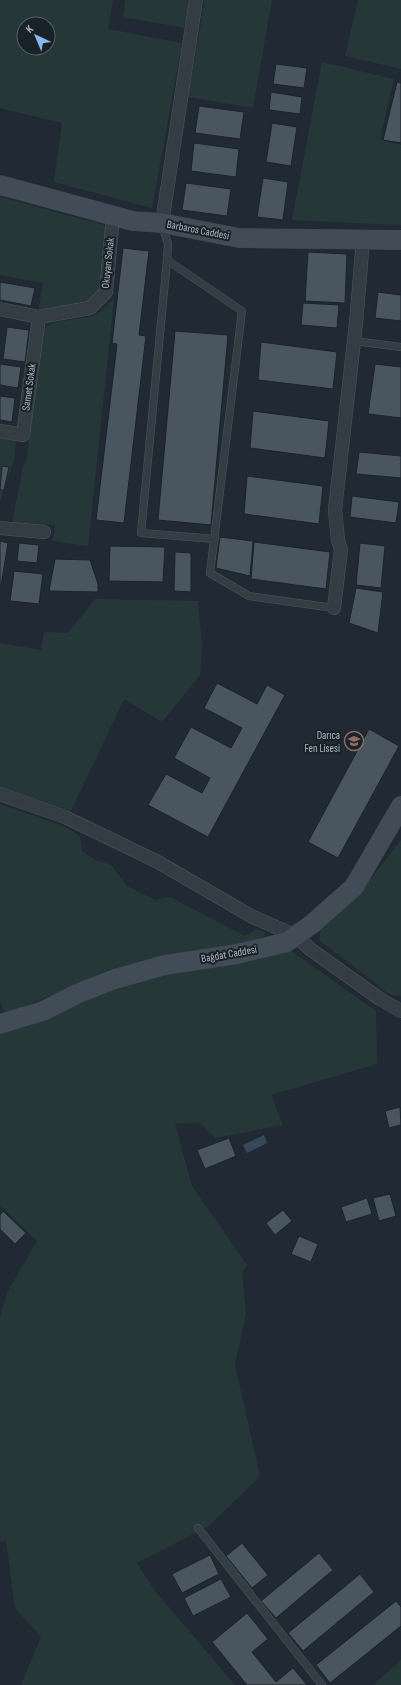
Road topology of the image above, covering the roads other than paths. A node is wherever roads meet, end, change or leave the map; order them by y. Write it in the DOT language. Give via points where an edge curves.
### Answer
graph roads {
  1 [pos="196,0"];
  2 [pos="0,185"];
  3 [pos="113,216"];
  4 [pos="162,222"];
  5 [pos="363,240"];
  6 [pos="401,240"];
  7 [pos="167,260"];
  8 [pos="0,309"];
  9 [pos="39,317"];
  10 [pos="354,341"];
  11 [pos="401,348"];
  12 [pos="0,431"];
  13 [pos="0,528"];
  14 [pos="44,532"];
  15 [pos="215,539"];
  16 [pos="334,608"];
  17 [pos="0,794"];
  18 [pos="401,806"];
  19 [pos="296,936"];
  20 [pos="401,1010"];
  21 [pos="0,1024"];
  22 [pos="198,1528"];
  23 [pos="322,1685"];
  1 -- 4 [label="street"];
  2 -- 3 [label="street, Barbaros Caddesi"];
  3 -- 4 [label="street, Barbaros Caddesi" via="134,221"];
  3 -- 9 [label="street, Okuyan Sokak" via="106,292 90,308"];
  4 -- 5 [label="street, Barbaros Caddesi" via="239,238"];
  4 -- 7 [label="lane" via="168,244"];
  5 -- 6 [label="street, Barbaros Caddesi"];
  5 -- 10 [label="street"];
  7 -- 15 [label="lane" via="242,311"];
  7 -- 15 [label="lane" via="141,533"];
  8 -- 9 [label="street, Okuyan Sokak"];
  9 -- 12 [label="street, Samet Sokak" via="23,435"];
  10 -- 11 [label="lane"];
  10 -- 16 [label="street" via="335,510 341,550"];
  13 -- 14 [label="street"];
  15 -- 16 [label="lane" via="210,573 249,596"];
  17 -- 19 [label="street" via="65,817 158,862 251,916"];
  18 -- 19 [label="street, Bağdat Caddesi" via="354,887"];
  19 -- 20 [label="street" via="370,992"];
  19 -- 21 [label="street, Bağdat Caddesi" via="287,942 237,954 165,965 115,979 43,1011"];
  22 -- 23 [label="lane"];
}
